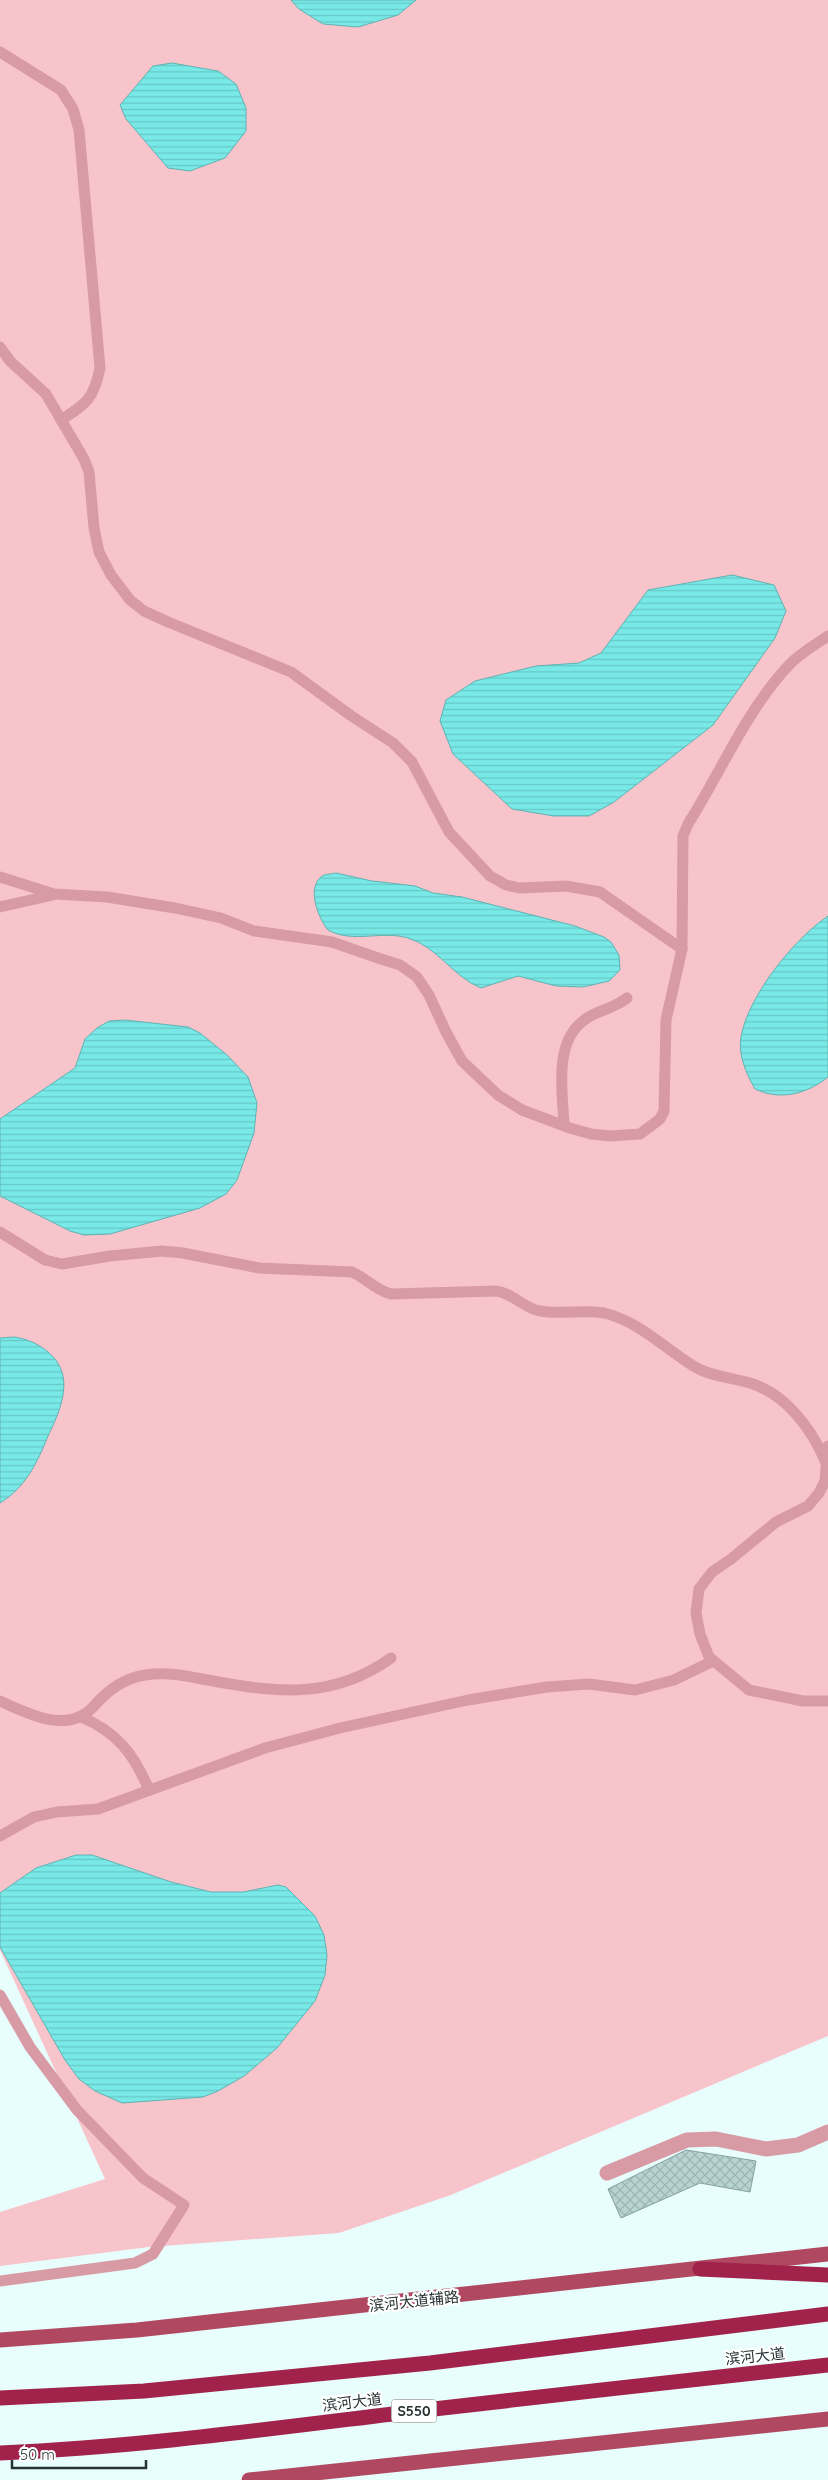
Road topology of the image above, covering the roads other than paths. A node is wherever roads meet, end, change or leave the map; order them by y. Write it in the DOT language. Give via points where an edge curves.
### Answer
graph roads {
  1 [pos="0,52"];
  2 [pos="0,347"];
  3 [pos="61,420"];
  4 [pos="828,636"];
  5 [pos="0,877"];
  6 [pos="54,894"];
  7 [pos="0,907"];
  8 [pos="682,949"];
  9 [pos="627,998"];
  10 [pos="564,1126"];
  11 [pos="0,1232"];
  12 [pos="828,1446"];
  13 [pos="826,1463"];
  14 [pos="391,1658"];
  15 [pos="714,1661"];
  16 [pos="0,1701"];
  17 [pos="828,1701"];
  18 [pos="80,1717"];
  19 [pos="149,1790"];
  20 [pos="0,1836"];
  21 [pos="0,1995"];
  22 [pos="828,2132"];
  23 [pos="606,2173"];
  24 [pos="828,2254"];
  25 [pos="700,2269"];
  26 [pos="828,2275"];
  27 [pos="0,2281"];
  28 [pos="828,2314"];
  29 [pos="0,2340"];
  30 [pos="828,2365"];
  31 [pos="0,2398"];
  32 [pos="828,2419"];
  33 [pos="0,2453"];
  34 [pos="249,2480"];
  1 -- 3 [label="lane" via="61,90 73,109 79,130 100,368 96,388 90,398"];
  2 -- 3 [label="lane" via="10,361 46,394"];
  3 -- 8 [label="lane" via="88,472 99,552 130,600 168,622 291,672 393,743 412,762 449,832 490,876 519,888 566,886 600,892"];
  4 -- 8 [label="lane" via="792,662 773,686 746,724 688,824 682,850"];
  5 -- 6 [label="lane"];
  6 -- 7 [label="lane"];
  6 -- 10 [label="lane" via="175,908 221,918 254,931 332,942 400,965 417,977 429,994 462,1061 473,1072 498,1095 522,1110"];
  8 -- 10 [label="lane" via="666,1020 664,1111 660,1119 640,1134 624,1136 591,1134"];
  9 -- 10 [label="lane" via="619,1005 583,1020 569,1040 562,1067"];
  11 -- 13 [label="lane" via="45,1260 62,1264 162,1251 259,1268 352,1272 366,1278 381,1292 391,1294 496,1291 508,1293 538,1311 603,1313 624,1320 710,1375 753,1384 780,1400 799,1417"];
  12 -- 13 [label="lane"];
  13 -- 15 [label="lane" via="825,1481 808,1506 776,1522 702,1582 696,1613 700,1634 709,1657"];
  14 -- 18 [label="lane" via="352,1681 311,1690 239,1685 177,1674 143,1675 102,1696"];
  15 -- 17 [label="lane" via="749,1690 803,1701"];
  15 -- 19 [label="lane" via="674,1680 636,1690 589,1684 547,1687 468,1700 340,1728 265,1748"];
  16 -- 18 [label="lane" via="46,1719 64,1721"];
  18 -- 19 [label="lane" via="111,1732 140,1769"];
  19 -- 20 [label="lane" via="98,1809 34,1817"];
  21 -- 27 [label="lane" via="30,2047 77,2110 142,2178 184,2205 153,2254 135,2262"];
  22 -- 23 [label="street" via="798,2145 766,2149 716,2139 687,2140"];
  24 -- 25 [label="main road, 滨河大道辅路"];
  25 -- 26 [label="highway"];
  25 -- 29 [label="main road, 滨河大道辅路" via="137,2330"];
  28 -- 31 [label="highway, 滨河大道" via="430,2363 144,2391"];
  30 -- 33 [label="highway, 滨河大道 / S550" via="425,2410 245,2434"];
  32 -- 34 [label="main road"];
}
